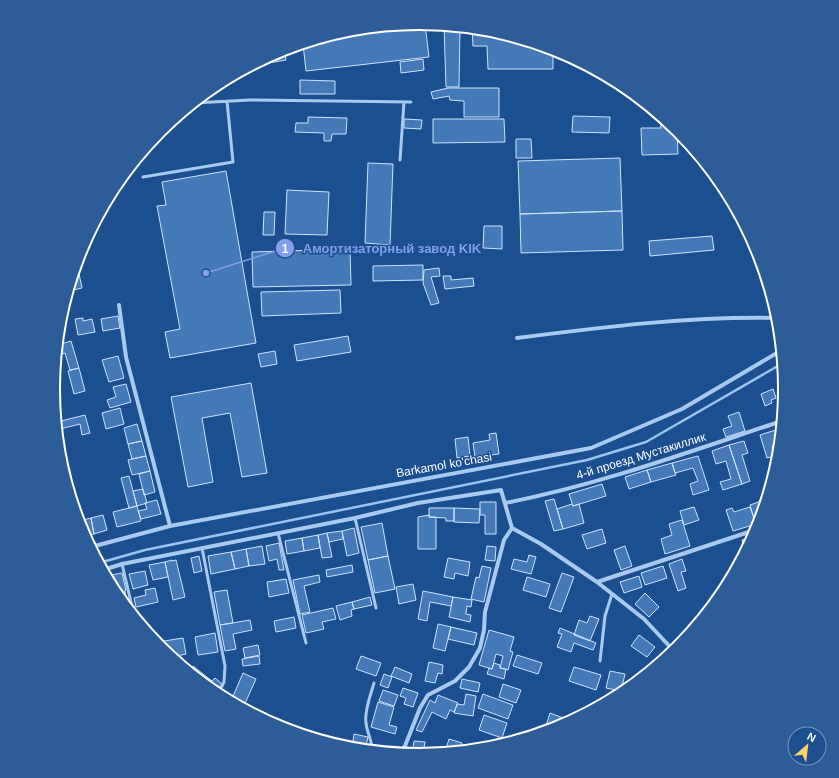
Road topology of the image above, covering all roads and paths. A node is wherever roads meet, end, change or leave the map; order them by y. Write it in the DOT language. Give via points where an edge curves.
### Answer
graph roads {
  1 [pos="227,101"];
  2 [pos="203,102"];
  3 [pos="404,102"];
  4 [pos="412,102"];
  5 [pos="400,160"];
  6 [pos="143,177"];
  7 [pos="119,305"];
  8 [pos="772,318"];
  9 [pos="517,338"];
  10 [pos="776,353"];
  11 [pos="777,423"];
  12 [pos="505,503"];
  13 [pos="355,518"];
  14 [pos="170,526"];
  15 [pos="512,528"];
  16 [pos="748,532"];
  17 [pos="278,533"];
  18 [pos="97,545"];
  19 [pos="202,548"];
  20 [pos="122,564"];
  21 [pos="109,568"];
  22 [pos="597,582"];
  23 [pos="612,594"];
  24 [pos="131,602"];
  25 [pos="376,608"];
  26 [pos="306,643"];
  27 [pos="670,646"];
  28 [pos="600,661"];
  29 [pos="374,683"];
  30 [pos="221,688"];
  31 [pos="372,745"];
  32 [pos="404,747"];
  1 -- 2 [label="lane"];
  1 -- 3 [label="lane"];
  1 -- 6 [label="lane" via="233,162"];
  3 -- 4 [label="lane"];
  3 -- 5 [label="lane"];
  7 -- 14 [label="street" via="126,357"];
  8 -- 9 [label="street" via="602,327"];
  10 -- 14 [label="street, Barkamol ko'chasi" via="682,409 591,448"];
  11 -- 12 [label="street, 4-й проезд Мустакиллик" via="549,495"];
  12 -- 13 [label="street" via="500,490 418,503"];
  12 -- 15 [label="street"];
  13 -- 17 [label="street"];
  13 -- 25 [label="lane"];
  14 -- 18 [label="street, Barkamol ko'chasi"];
  15 -- 22 [label="street" via="541,544"];
  15 -- 32 [label="street" via="504,540 487,605 480,648 470,667 455,681 428,695"];
  16 -- 22 [label="street"];
  17 -- 19 [label="street"];
  17 -- 26 [label="lane"];
  19 -- 20 [label="street"];
  19 -- 30 [label="lane" via="225,666"];
  20 -- 21 [label="street"];
  20 -- 24 [label="lane"];
  22 -- 23 [label="street"];
  23 -- 27 [label="street" via="644,619"];
  23 -- 28 [label="lane" via="605,616"];
  29 -- 31 [label="lane" via="368,702 366,722"];
}
